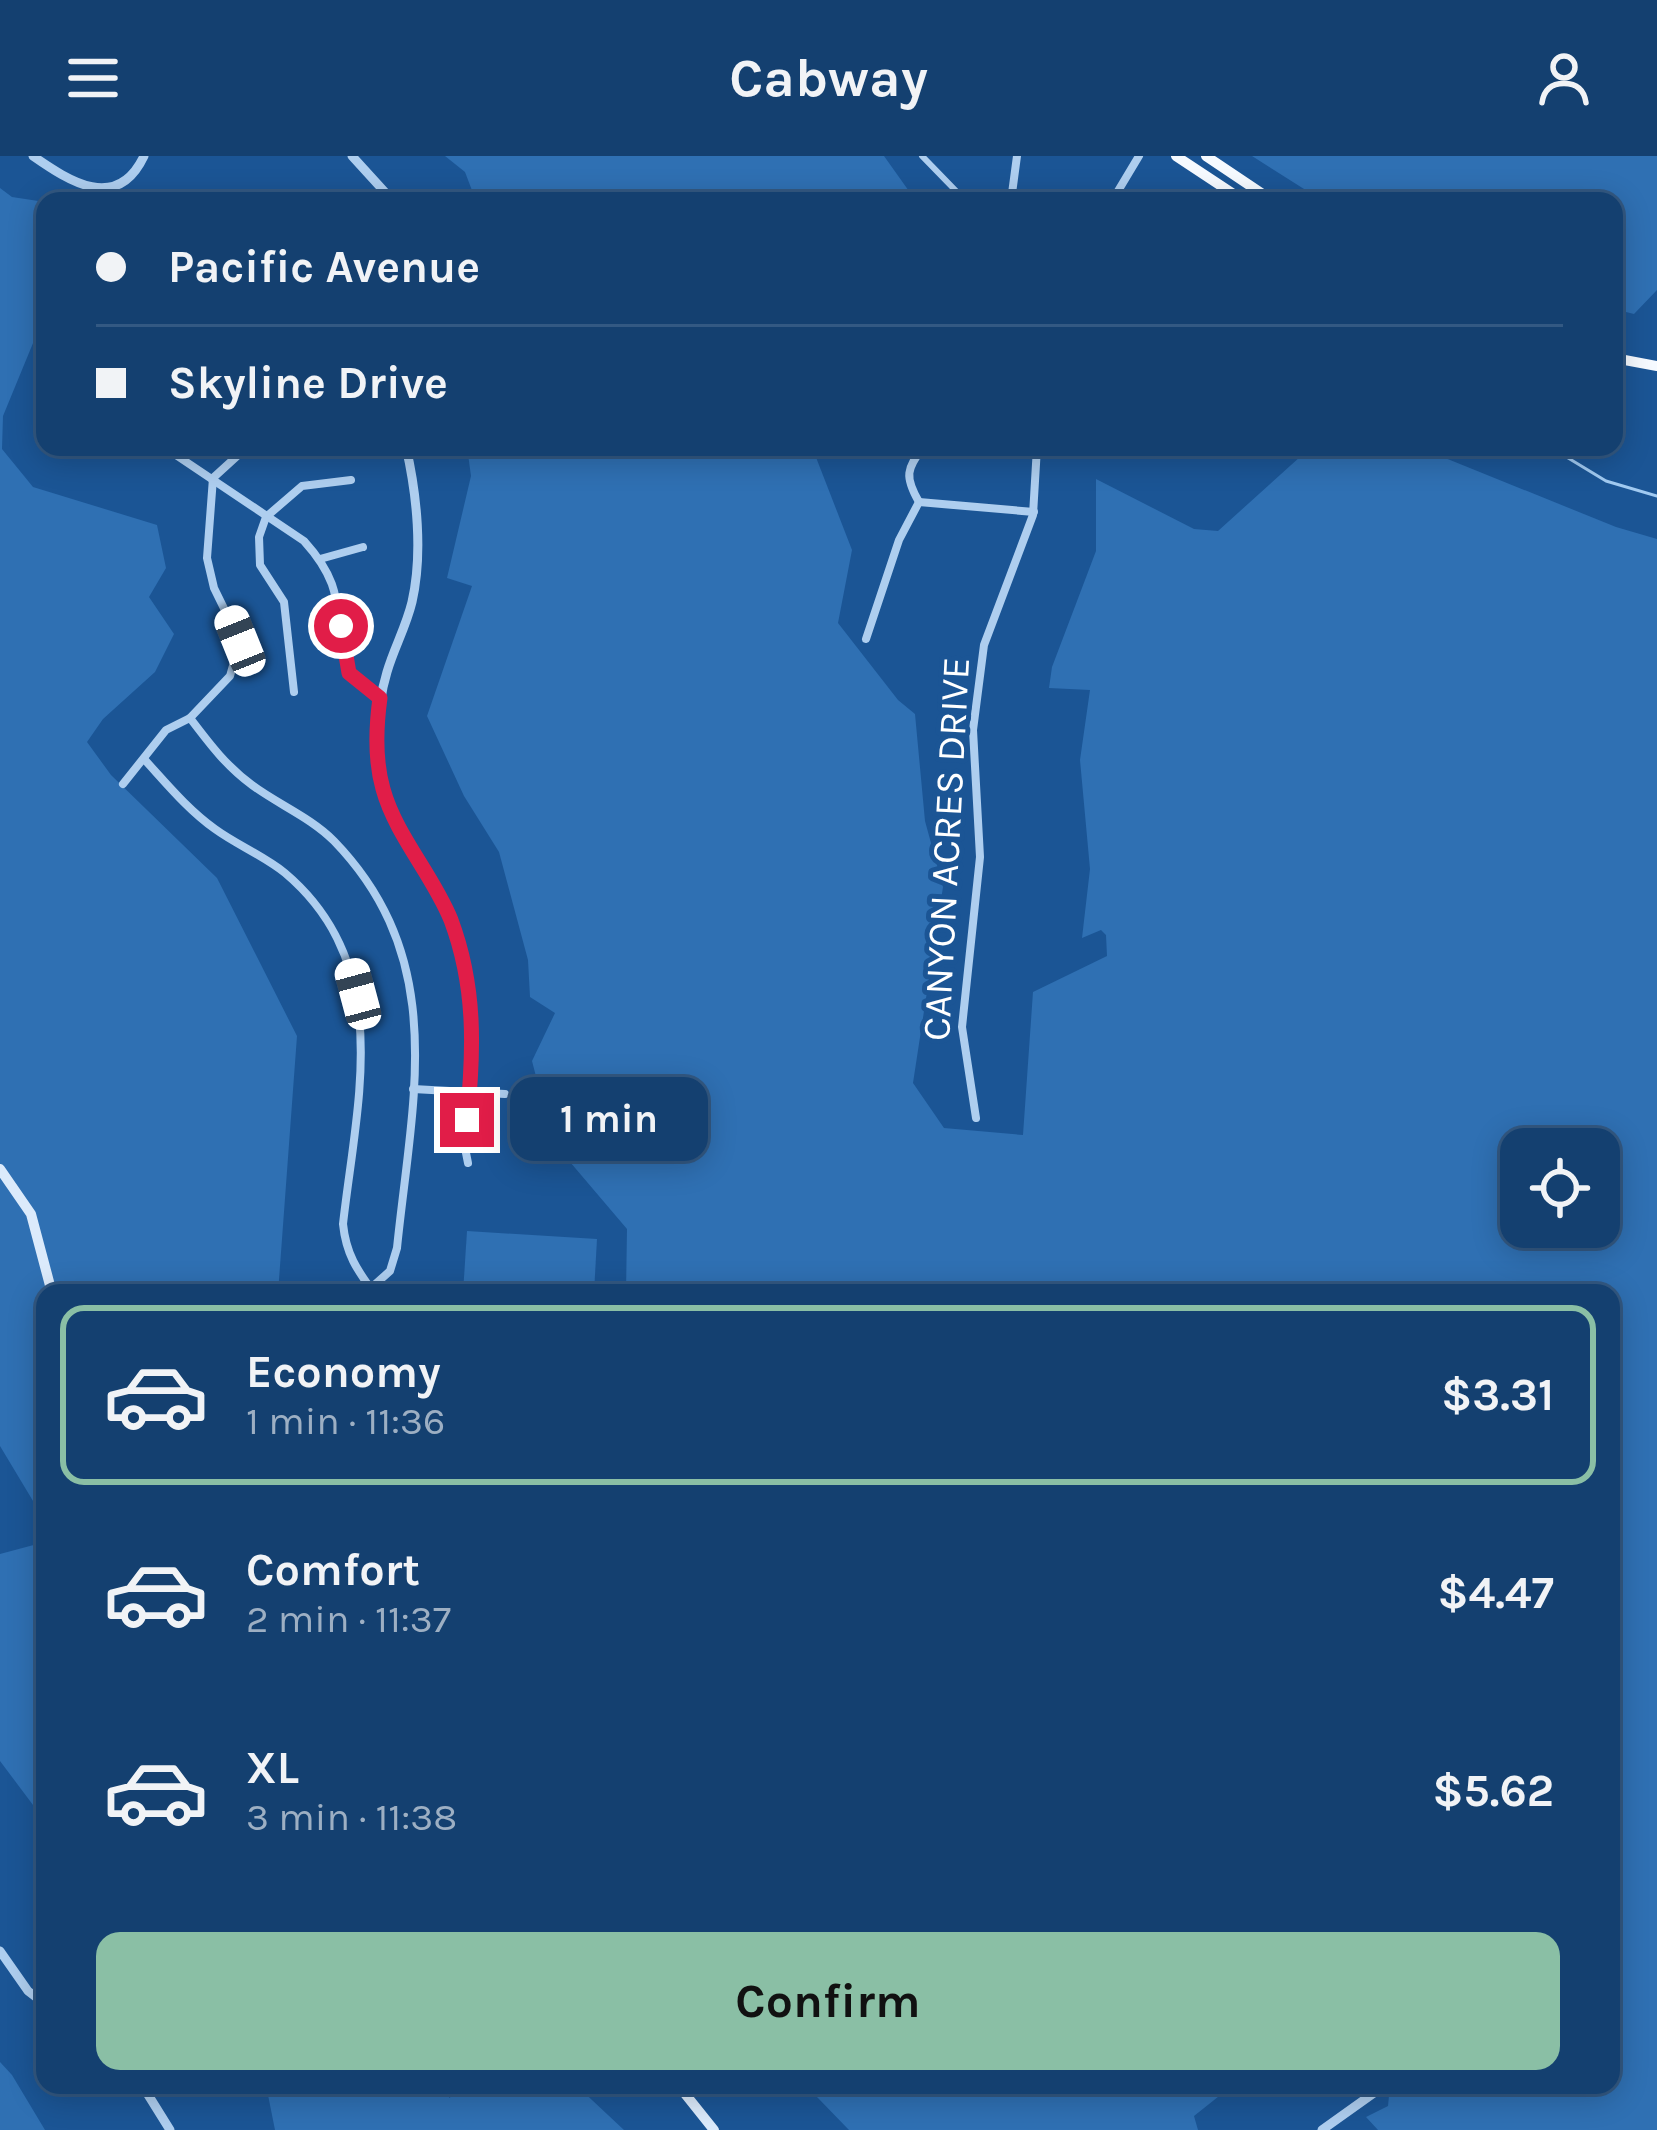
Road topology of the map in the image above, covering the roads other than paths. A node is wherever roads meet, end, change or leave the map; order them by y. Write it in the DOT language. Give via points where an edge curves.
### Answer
graph roads {
  1 [pos="144,156"];
  2 [pos="352,156"];
  3 [pos="922,156"];
  4 [pos="1017,156"];
  5 [pos="1139,156"];
  6 [pos="1176,156"];
  7 [pos="1206,156"];
  8 [pos="35,157"];
  9 [pos="385,192"];
  10 [pos="957,192"];
  11 [pos="1011,192"];
  12 [pos="1117,192"];
  13 [pos="1230,192"];
  14 [pos="1260,192"];
  15 [pos="1623,360"];
  16 [pos="1657,366"];
  17 [pos="178,456"];
  18 [pos="237,456"];
  19 [pos="407,456"];
  20 [pos="914,456"];
  21 [pos="1037,456"];
  22 [pos="213,478"];
  23 [pos="351,480"];
  24 [pos="919,502"];
  25 [pos="1034,512"];
  26 [pos="266,517"];
  27 [pos="363,547"];
  28 [pos="320,559"];
  29 [pos="866,639"];
  30 [pos="294,692"];
  31 [pos="380,698"];
  32 [pos="190,718"];
  33 [pos="144,759"];
  34 [pos="123,784"];
  35 [pos="413,1089"];
  36 [pos="470,1092"];
  37 [pos="505,1094"];
  38 [pos="976,1118"];
  39 [pos="468,1163"];
  40 [pos="0,1168"];
  41 [pos="50,1284"];
  42 [pos="368,1284"];
  43 [pos="379,1284"];
  44 [pos="0,1952"];
  45 [pos="36,1997"];
  46 [pos="148,2094"];
  47 [pos="685,2094"];
  48 [pos="1372,2094"];
  49 [pos="170,2130"];
  50 [pos="714,2130"];
  51 [pos="1322,2130"];
  1 -- 8 [label="street" via="117,185 103,188 69,181"];
  2 -- 9 [label="street"];
  3 -- 10 [label="street"];
  4 -- 11 [label="street"];
  5 -- 12 [label="street"];
  6 -- 13 [label="main road"];
  7 -- 14 [label="main road"];
  15 -- 16 [label="main road"];
  17 -- 22 [label="street"];
  18 -- 22 [label="street"];
  19 -- 31 [label="street" via="415,587"];
  20 -- 24 [label="street" via="908,473"];
  21 -- 25 [label="street, CANYON ACRES DRIVE"];
  22 -- 26 [label="street"];
  22 -- 32 [label="street" via="207,558 240,641 230,676"];
  23 -- 26 [label="street" via="302,486"];
  24 -- 25 [label="street"];
  24 -- 29 [label="street"];
  25 -- 38 [label="street, CANYON ACRES DRIVE" via="984,645 973,730 980,857 962,1027"];
  26 -- 28 [label="street"];
  26 -- 30 [label="street" via="260,565 284,602"];
  27 -- 28 [label="street"];
  28 -- 31 [label="street" via="336,588 349,673"];
  31 -- 36 [label="street" via="382,787 441,896 464,961 473,1022"];
  32 -- 33 [label="street" via="166,730"];
  32 -- 35 [label="street" via="238,774 318,826 380,902 415,1004"];
  33 -- 34 [label="street"];
  33 -- 42 [label="street" via="209,826 300,888 350,967 363,1049 345,1243"];
  35 -- 36 [label="street"];
  35 -- 43 [label="street" via="398,1248"];
  36 -- 37 [label="street"];
  36 -- 39 [label="street"];
  40 -- 41 [label="main road" via="31,1214"];
  44 -- 45 [label="street"];
  46 -- 49 [label="street"];
  47 -- 50 [label="main road"];
  48 -- 51 [label="street"];
}
